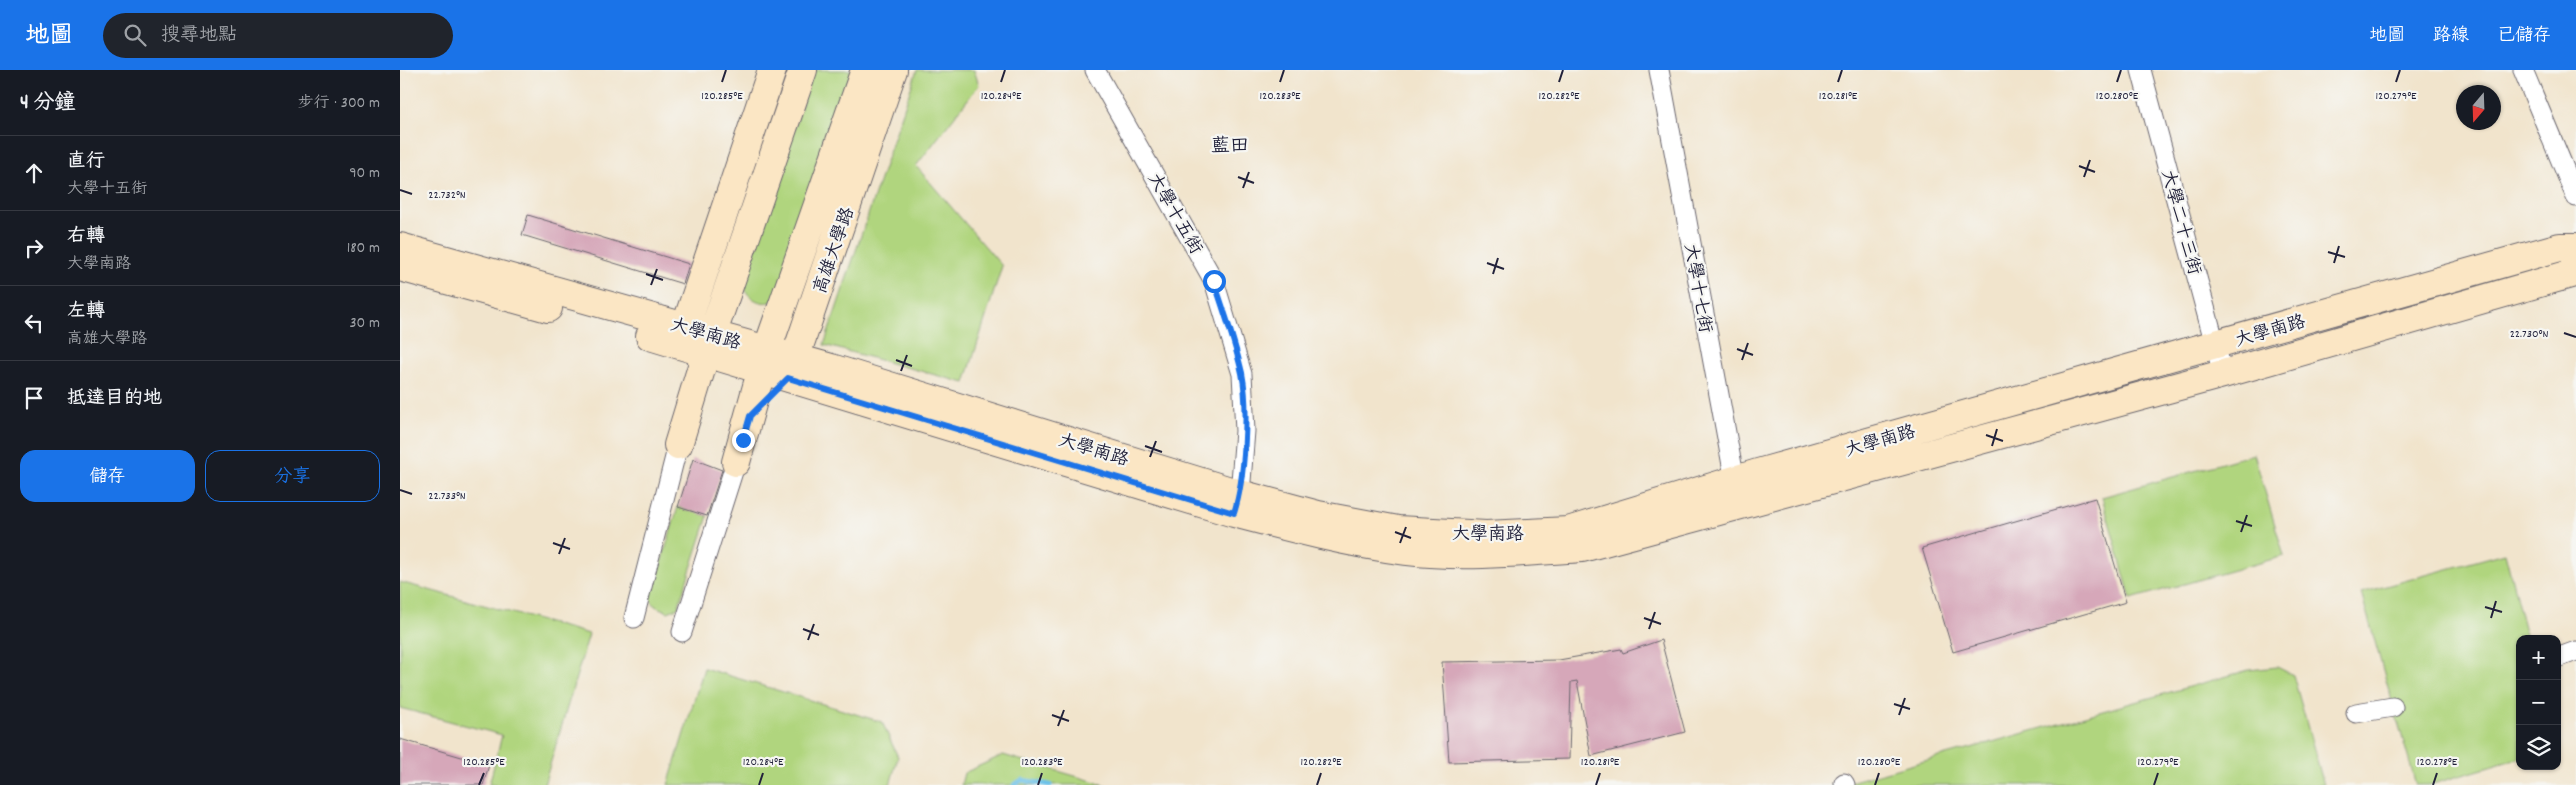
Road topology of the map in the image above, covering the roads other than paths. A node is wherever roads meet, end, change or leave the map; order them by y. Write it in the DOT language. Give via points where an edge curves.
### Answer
graph roads {
  1 [pos="772,70"];
  2 [pos="803,70"];
  3 [pos="865,70"];
  4 [pos="893,70"];
  5 [pos="1095,70"];
  6 [pos="1659,70"];
  7 [pos="2141,70"];
  8 [pos="2523,70"];
  9 [pos="2576,198"];
  10 [pos="400,247"];
  11 [pos="2576,247"];
  12 [pos="400,267"];
  13 [pos="2576,270"];
  14 [pos="682,336"];
  15 [pos="709,344"];
  16 [pos="2215,346"];
  17 [pos="765,360"];
  18 [pos="792,368"];
  19 [pos="2223,374"];
  20 [pos="692,396"];
  21 [pos="750,416"];
  22 [pos="678,445"];
  23 [pos="736,462"];
  24 [pos="1737,493"];
  25 [pos="1237,504"];
  26 [pos="634,618"];
  27 [pos="682,632"];
  28 [pos="2576,651"];
  29 [pos="2561,657"];
  30 [pos="2393,707"];
  31 [pos="2356,712"];
  1 -- 14 [label="street"];
  2 -- 15 [label="street"];
  3 -- 17 [label="street, 高雄大學路"];
  4 -- 18 [label="street, 高雄大學路"];
  5 -- 25 [label="street, 大學十五街" via="1214,281 1242,374 1245,431"];
  6 -- 24 [label="street, 大學十七街"];
  7 -- 16 [label="street, 大學二十三街"];
  8 -- 9 [label="street"];
  10 -- 14 [label="street, 大學南路"];
  11 -- 16 [label="street, 大學南路" via="2560,247"];
  12 -- 14 [label="street, 大學南路"];
  13 -- 19 [label="street, 大學南路"];
  14 -- 15 [label="street, 大學南路"];
  14 -- 20 [label="street"];
  15 -- 17 [label="street, 大學南路"];
  15 -- 20 [label="street"];
  16 -- 19 [label="street, 大學二十三街"];
  16 -- 24 [label="street, 大學南路"];
  17 -- 18 [label="street, 大學南路"];
  17 -- 21 [label="street, 高雄大學路"];
  18 -- 21 [label="street, 高雄大學路"];
  18 -- 25 [label="street, 大學南路"];
  19 -- 24 [label="street, 大學南路"];
  20 -- 22 [label="street"];
  21 -- 23 [label="street, 高雄大學路"];
  22 -- 26 [label="street"];
  23 -- 27 [label="street"];
  24 -- 25 [label="street, 大學南路" via="1568,531 1486,535 1398,530"];
  28 -- 29 [label="street"];
  30 -- 31 [label="street"];
}
